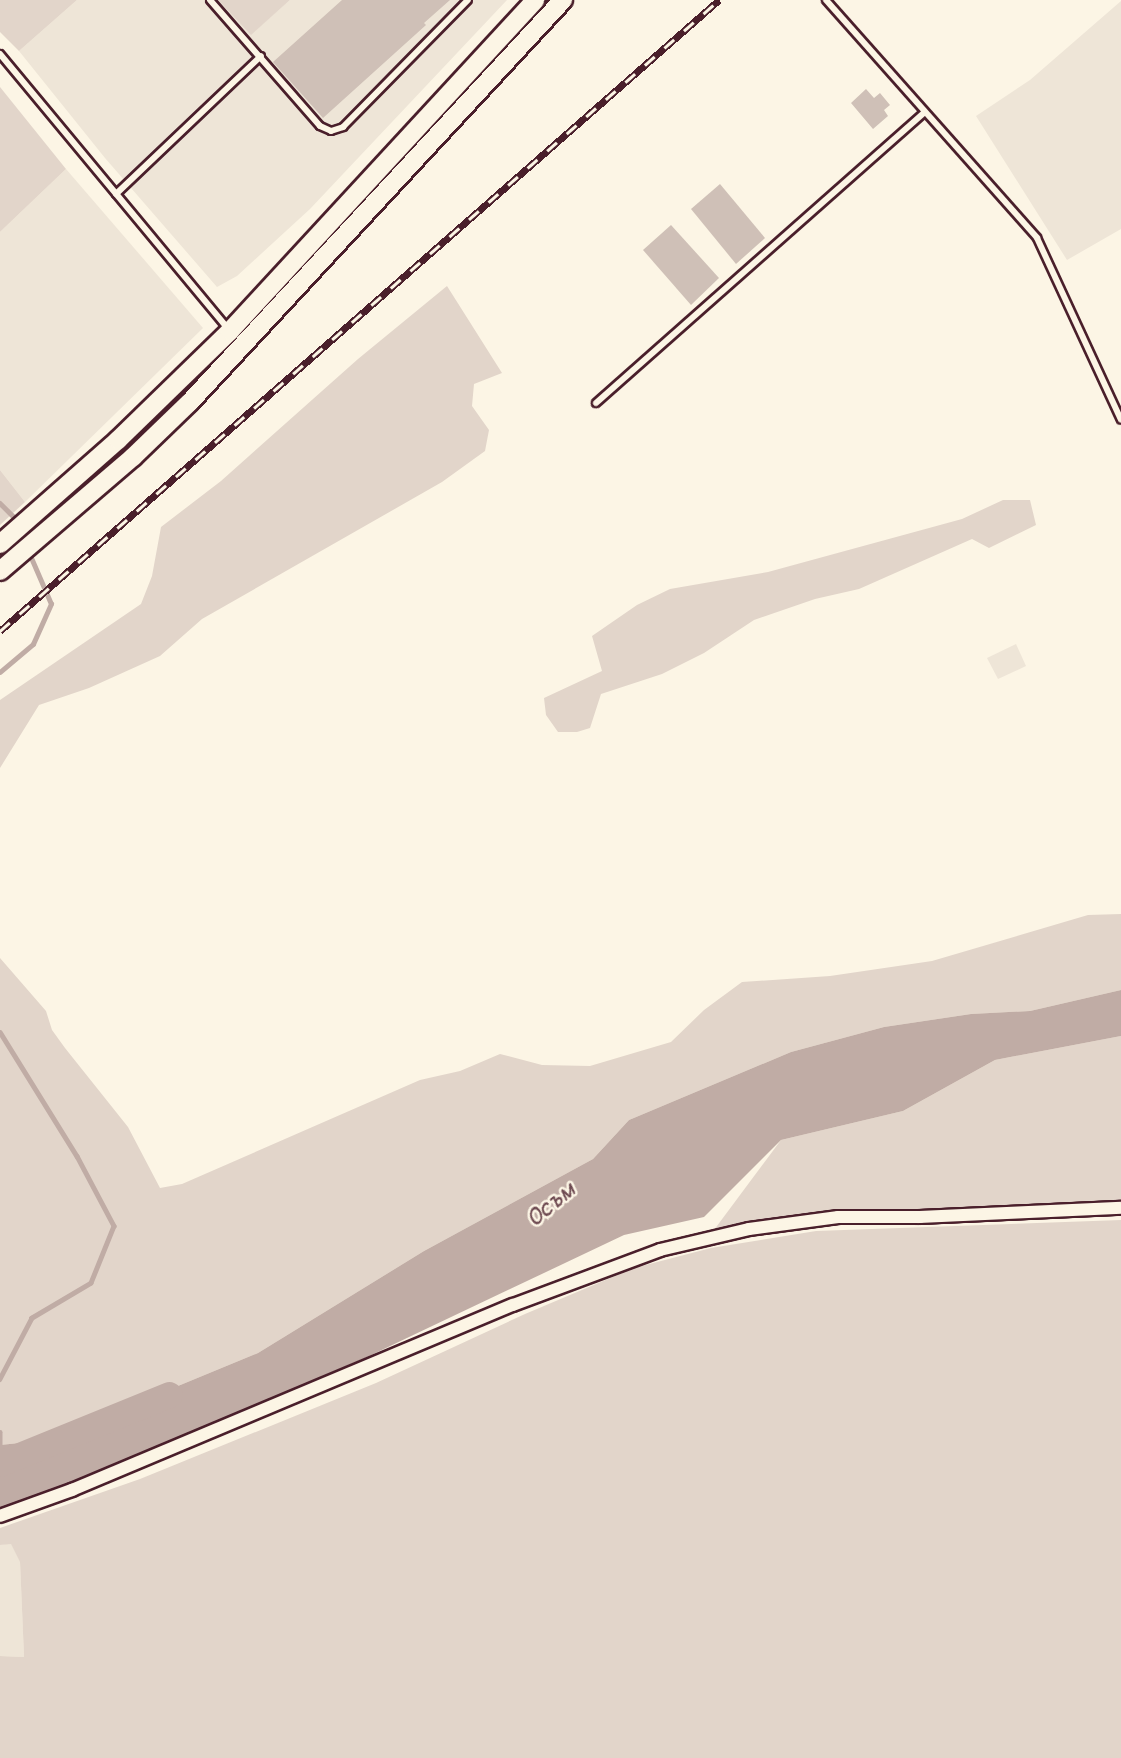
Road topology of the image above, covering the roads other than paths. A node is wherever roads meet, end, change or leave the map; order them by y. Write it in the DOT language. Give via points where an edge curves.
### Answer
graph roads {
  1 [pos="210,0"];
  2 [pos="468,0"];
  3 [pos="535,0"];
  4 [pos="563,0"];
  5 [pos="826,0"];
  6 [pos="0,54"];
  7 [pos="261,56"];
  8 [pos="924,113"];
  9 [pos="116,194"];
  10 [pos="230,331"];
  11 [pos="244,347"];
  12 [pos="596,403"];
  13 [pos="1119,411"];
  14 [pos="1121,420"];
  15 [pos="0,544"];
  16 [pos="0,571"];
  17 [pos="1121,1208"];
  18 [pos="0,1517"];
  1 -- 7 [label="lane"];
  2 -- 7 [label="lane" via="343,127 331,131 320,125"];
  3 -- 10 [label="main road"];
  4 -- 11 [label="main road"];
  5 -- 8 [label="lane"];
  6 -- 9 [label="lane"];
  7 -- 9 [label="lane"];
  8 -- 12 [label="lane"];
  8 -- 13 [label="lane" via="1037,238"];
  9 -- 10 [label="lane"];
  10 -- 11 [label="lane"];
  10 -- 15 [label="main road" via="118,440"];
  11 -- 16 [label="main road" via="133,457"];
  13 -- 14 [label="lane"];
  17 -- 18 [label="street" via="838,1216 750,1229 660,1250 513,1305"];
}
